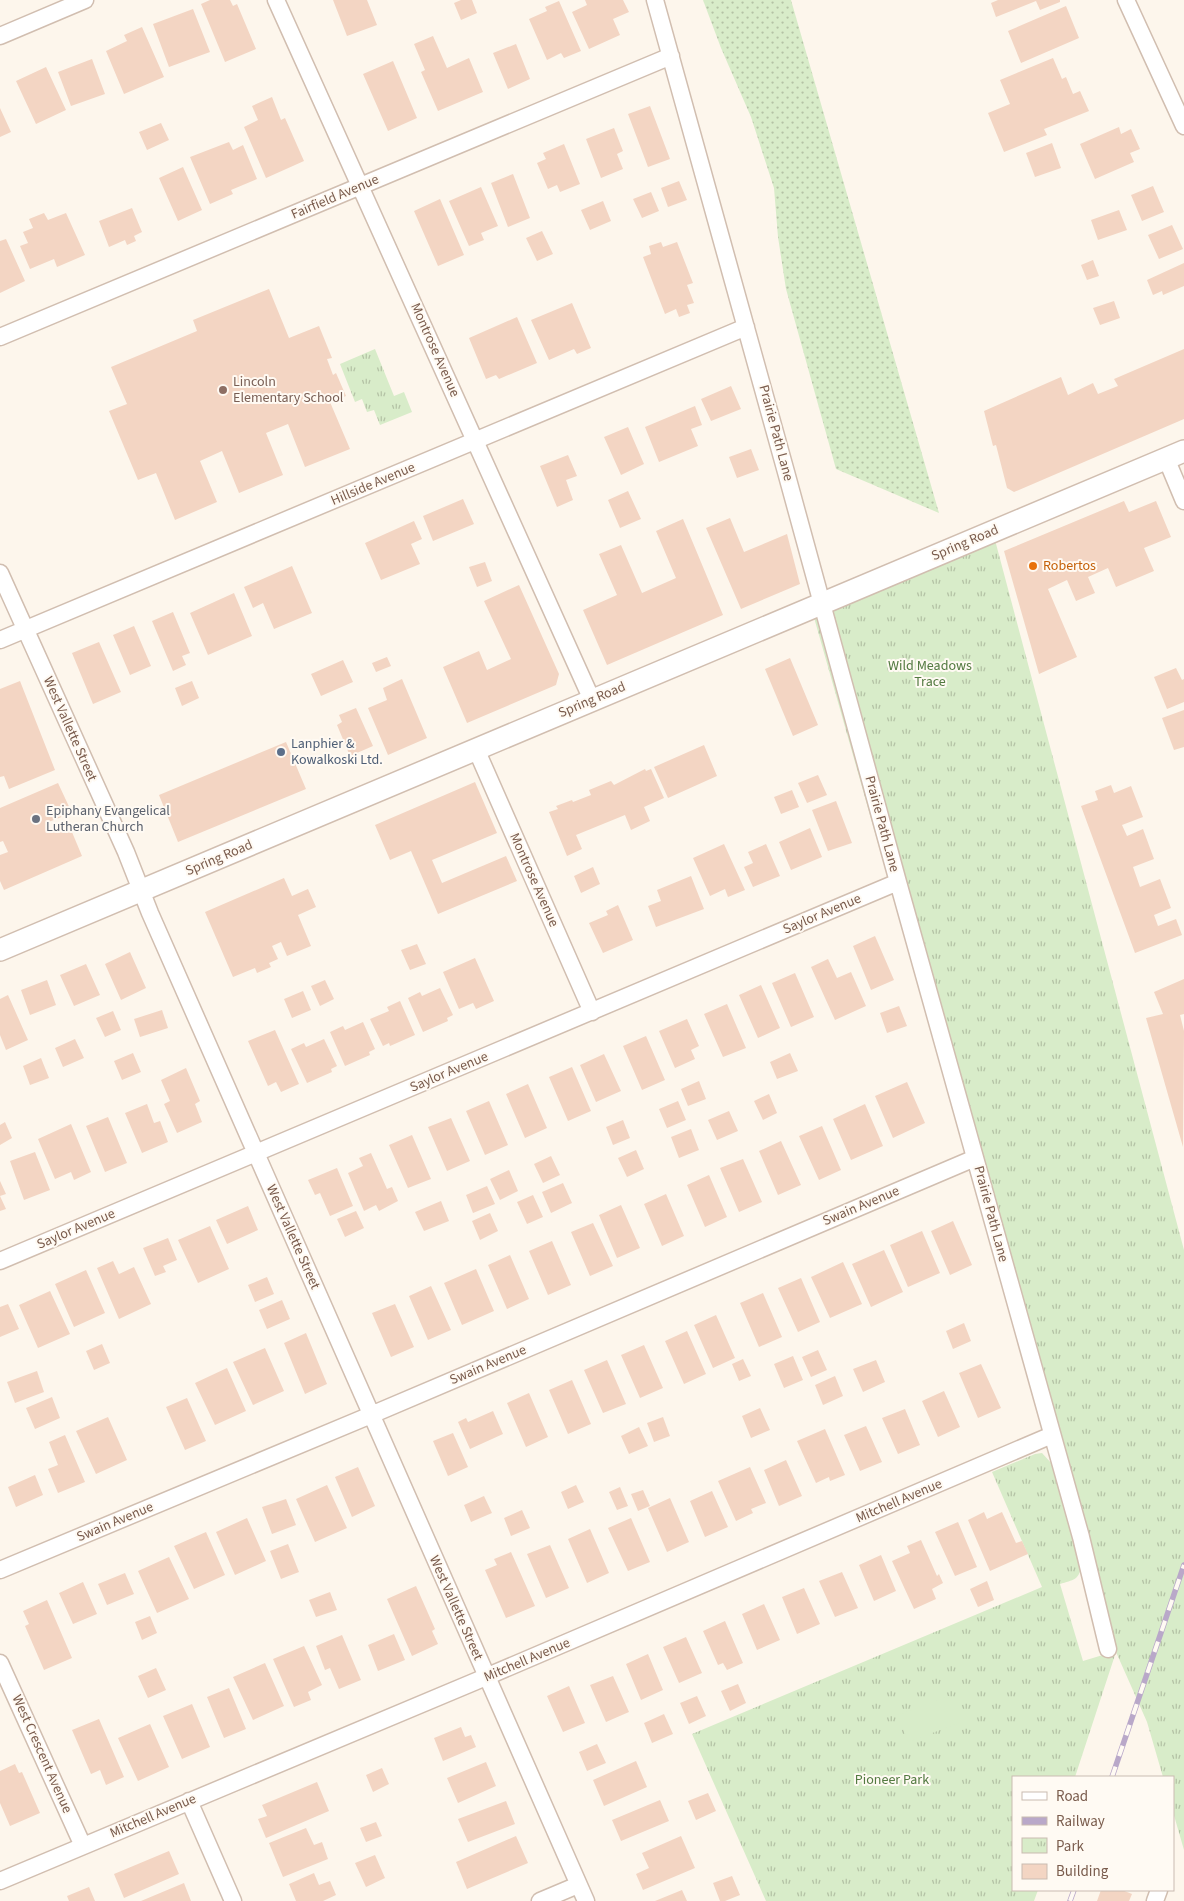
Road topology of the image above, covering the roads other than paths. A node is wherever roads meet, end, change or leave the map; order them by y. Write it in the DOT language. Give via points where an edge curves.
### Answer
graph roads {
  1 [pos="85,0"];
  2 [pos="276,0"];
  3 [pos="655,0"];
  4 [pos="1126,0"];
  5 [pos="0,36"];
  6 [pos="671,56"];
  7 [pos="1184,126"];
  8 [pos="360,186"];
  9 [pos="746,327"];
  10 [pos="0,337"];
  11 [pos="476,441"];
  12 [pos="1175,454"];
  13 [pos="1184,501"];
  14 [pos="0,573"];
  15 [pos="822,605"];
  16 [pos="25,629"];
  17 [pos="0,640"];
  18 [pos="592,700"];
  19 [pos="476,749"];
  20 [pos="898,882"];
  21 [pos="141,891"];
  22 [pos="0,950"];
  23 [pos="592,1012"];
  24 [pos="256,1154"];
  25 [pos="975,1158"];
  26 [pos="0,1260"];
  27 [pos="371,1415"];
  28 [pos="1052,1435"];
  29 [pos="0,1570"];
  30 [pos="1108,1649"];
  31 [pos="0,1663"];
  32 [pos="486,1677"];
  33 [pos="188,1801"];
  34 [pos="83,1846"];
  35 [pos="0,1881"];
  36 [pos="578,1885"];
  37 [pos="233,1901"];
  38 [pos="540,1901"];
  39 [pos="586,1901"];
  1 -- 5 [label="street"];
  2 -- 8 [label="street, Montrose Avenue"];
  3 -- 6 [label="street, Prairie Path Lane"];
  4 -- 7 [label="street"];
  6 -- 8 [label="street, Fairfield Avenue"];
  6 -- 9 [label="street, Prairie Path Lane"];
  8 -- 10 [label="street, Fairfield Avenue"];
  8 -- 11 [label="street, Montrose Avenue"];
  9 -- 11 [label="street, Hillside Avenue"];
  9 -- 15 [label="street, Prairie Path Lane"];
  11 -- 16 [label="street, Hillside Avenue"];
  11 -- 18 [label="street, Montrose Avenue"];
  12 -- 13 [label="street"];
  12 -- 15 [label="street, Spring Road"];
  14 -- 16 [label="street, West Vallette Street"];
  15 -- 18 [label="street, Spring Road"];
  15 -- 20 [label="street, Prairie Path Lane"];
  16 -- 17 [label="street, Hillside Avenue"];
  16 -- 21 [label="street, West Vallette Street"];
  18 -- 19 [label="street, Spring Road"];
  19 -- 21 [label="street, Spring Road"];
  19 -- 23 [label="street, Montrose Avenue"];
  20 -- 23 [label="street, Saylor Avenue"];
  20 -- 25 [label="street, Prairie Path Lane"];
  21 -- 22 [label="street, Spring Road"];
  21 -- 24 [label="street, West Vallette Street"];
  23 -- 24 [label="street, Saylor Avenue"];
  24 -- 26 [label="street, Saylor Avenue"];
  24 -- 27 [label="street, West Vallette Street"];
  25 -- 27 [label="street, Swain Avenue"];
  25 -- 28 [label="street, Prairie Path Lane"];
  27 -- 29 [label="street, Swain Avenue"];
  27 -- 32 [label="street, West Vallette Street"];
  28 -- 30 [label="street, Prairie Path Lane"];
  28 -- 32 [label="street, Mitchell Avenue"];
  31 -- 34 [label="street, West Crescent Avenue"];
  32 -- 33 [label="street, Mitchell Avenue"];
  32 -- 36 [label="street, West Vallette Street"];
  33 -- 34 [label="street, Mitchell Avenue"];
  33 -- 37 [label="street"];
  34 -- 35 [label="street, Mitchell Avenue"];
  36 -- 38 [label="street"];
  36 -- 39 [label="street, West Vallette Street"];
}
